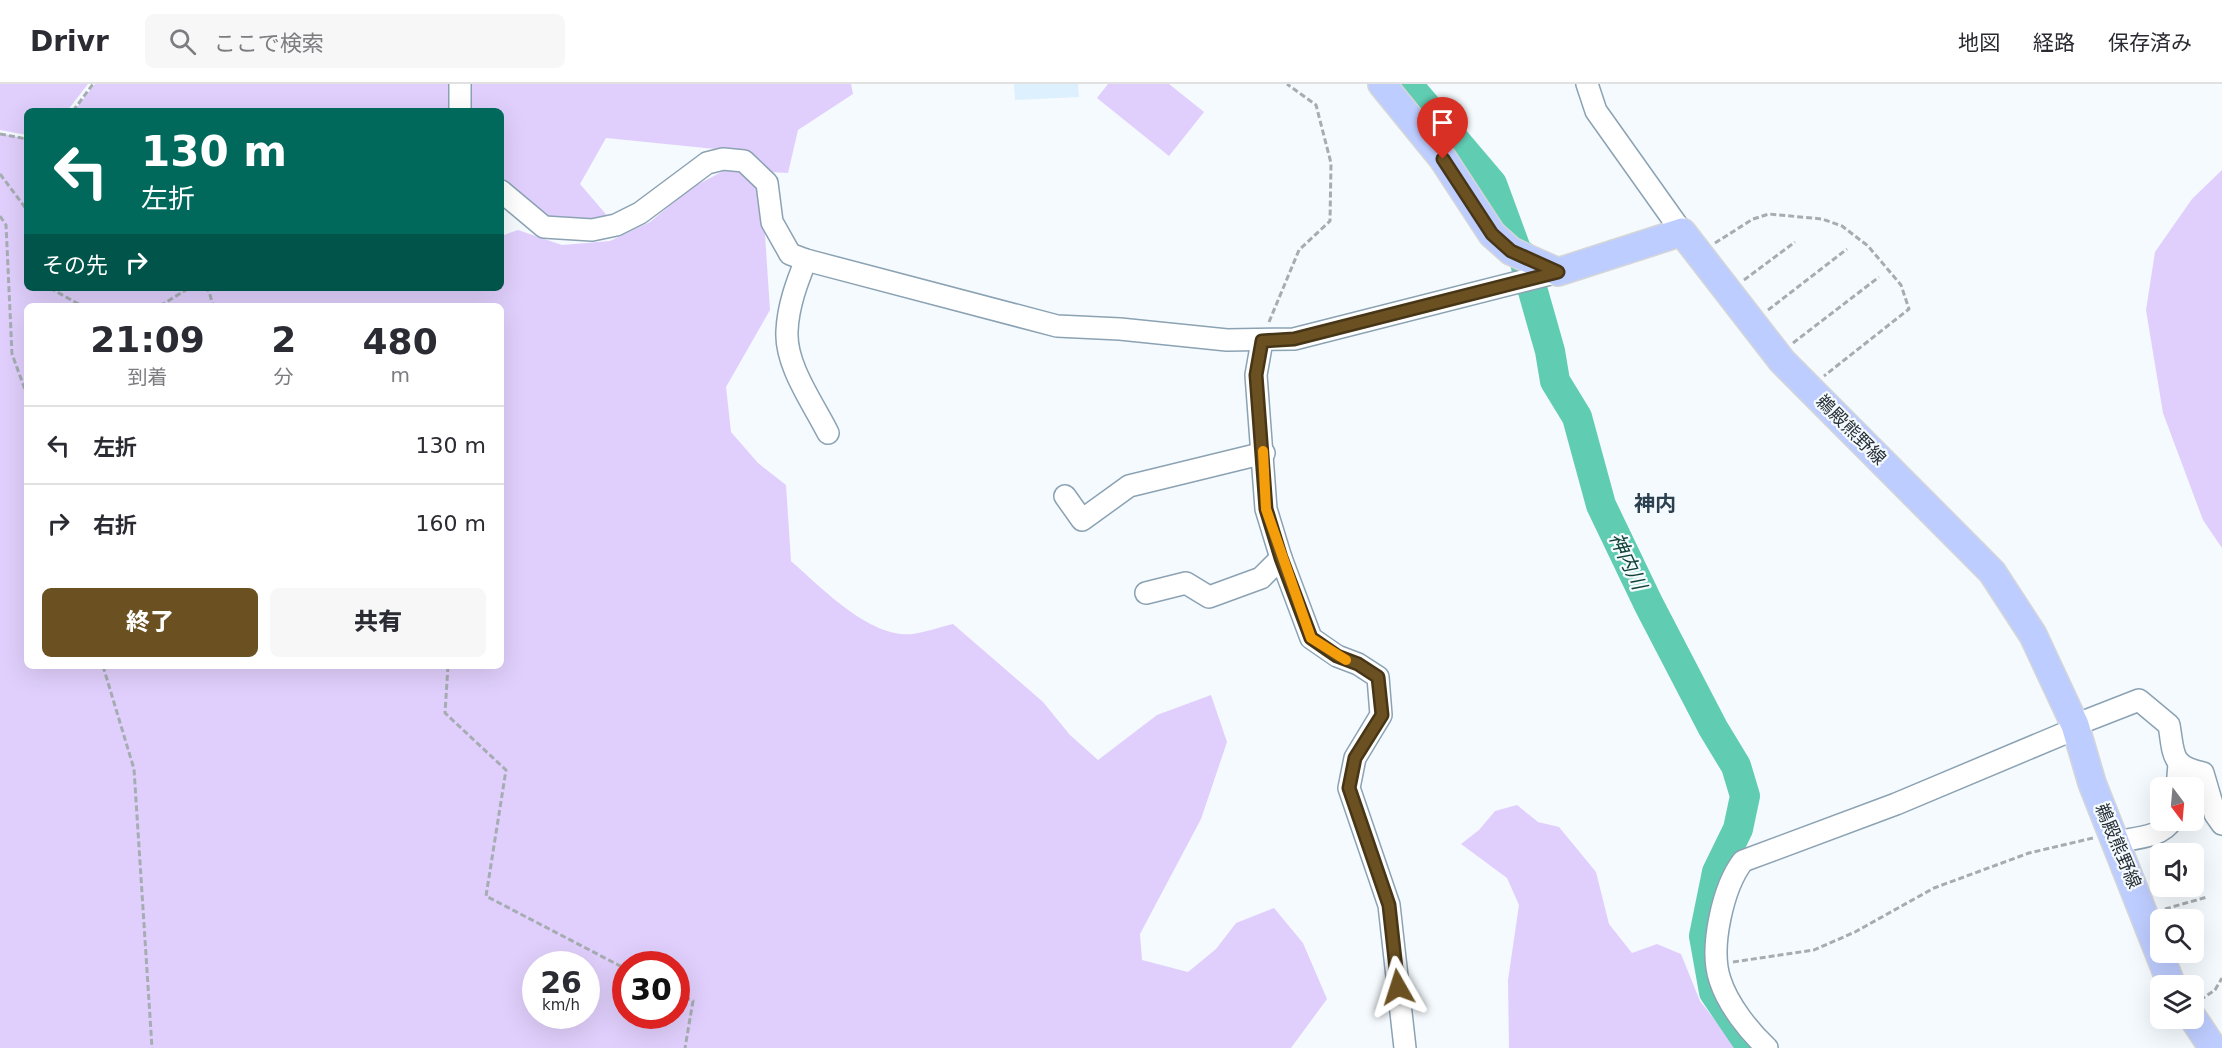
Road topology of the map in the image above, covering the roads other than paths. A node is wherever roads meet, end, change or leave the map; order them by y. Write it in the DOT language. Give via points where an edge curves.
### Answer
graph roads {
  1 [pos="460,84"];
  2 [pos="1382,84"];
  3 [pos="1587,84"];
  4 [pos="460,108"];
  5 [pos="504,193"];
  6 [pos="1690,243"];
  7 [pos="806,260"];
  8 [pos="1558,272"];
  9 [pos="1262,341"];
  10 [pos="828,433"];
  11 [pos="1264,453"];
  12 [pos="1065,496"];
  13 [pos="1281,558"];
  14 [pos="1146,593"];
  15 [pos="2075,725"];
  16 [pos="2179,764"];
  17 [pos="2178,777"];
  18 [pos="2222,824"];
  19 [pos="2161,831"];
  20 [pos="2114,838"];
  21 [pos="2168,975"];
  22 [pos="1405,1048"];
  23 [pos="1767,1048"];
  1 -- 4 [label="street"];
  2 -- 8 [label="main road" via="1443,159 1492,234 1511,251"];
  3 -- 6 [label="street" via="1596,111"];
  5 -- 7 [label="street" via="544,226 592,230 616,225 640,213 707,163 723,159 744,161 767,183 772,222 790,254"];
  6 -- 8 [label="main road"];
  6 -- 15 [label="main road, 鵜殿熊野線" via="1777,355 1992,572 2034,635"];
  7 -- 9 [label="street" via="1057,326"];
  7 -- 10 [label="street" via="790,305 786,333 792,358"];
  8 -- 9 [label="street" via="1294,339"];
  9 -- 11 [label="street" via="1256,375"];
  11 -- 12 [label="street" via="1129,486 1082,520"];
  11 -- 13 [label="street" via="1266,509"];
  13 -- 14 [label="street" via="1262,578 1209,597 1186,583"];
  13 -- 22 [label="street" via="1311,638 1378,677 1382,715 1355,758 1349,788 1389,905"];
  15 -- 16 [label="street" via="2139,700 2169,725"];
  15 -- 20 [label="main road, 鵜殿熊野線"];
  15 -- 23 [label="street" via="2070,731 2003,760 1743,861 1724,896 1717,949 1719,979 1756,1038"];
  16 -- 17 [label="street"];
  16 -- 18 [label="street" via="2203,773 2215,814"];
  19 -- 20 [label="street"];
  20 -- 21 [label="main road, 鵜殿熊野線"];
}
